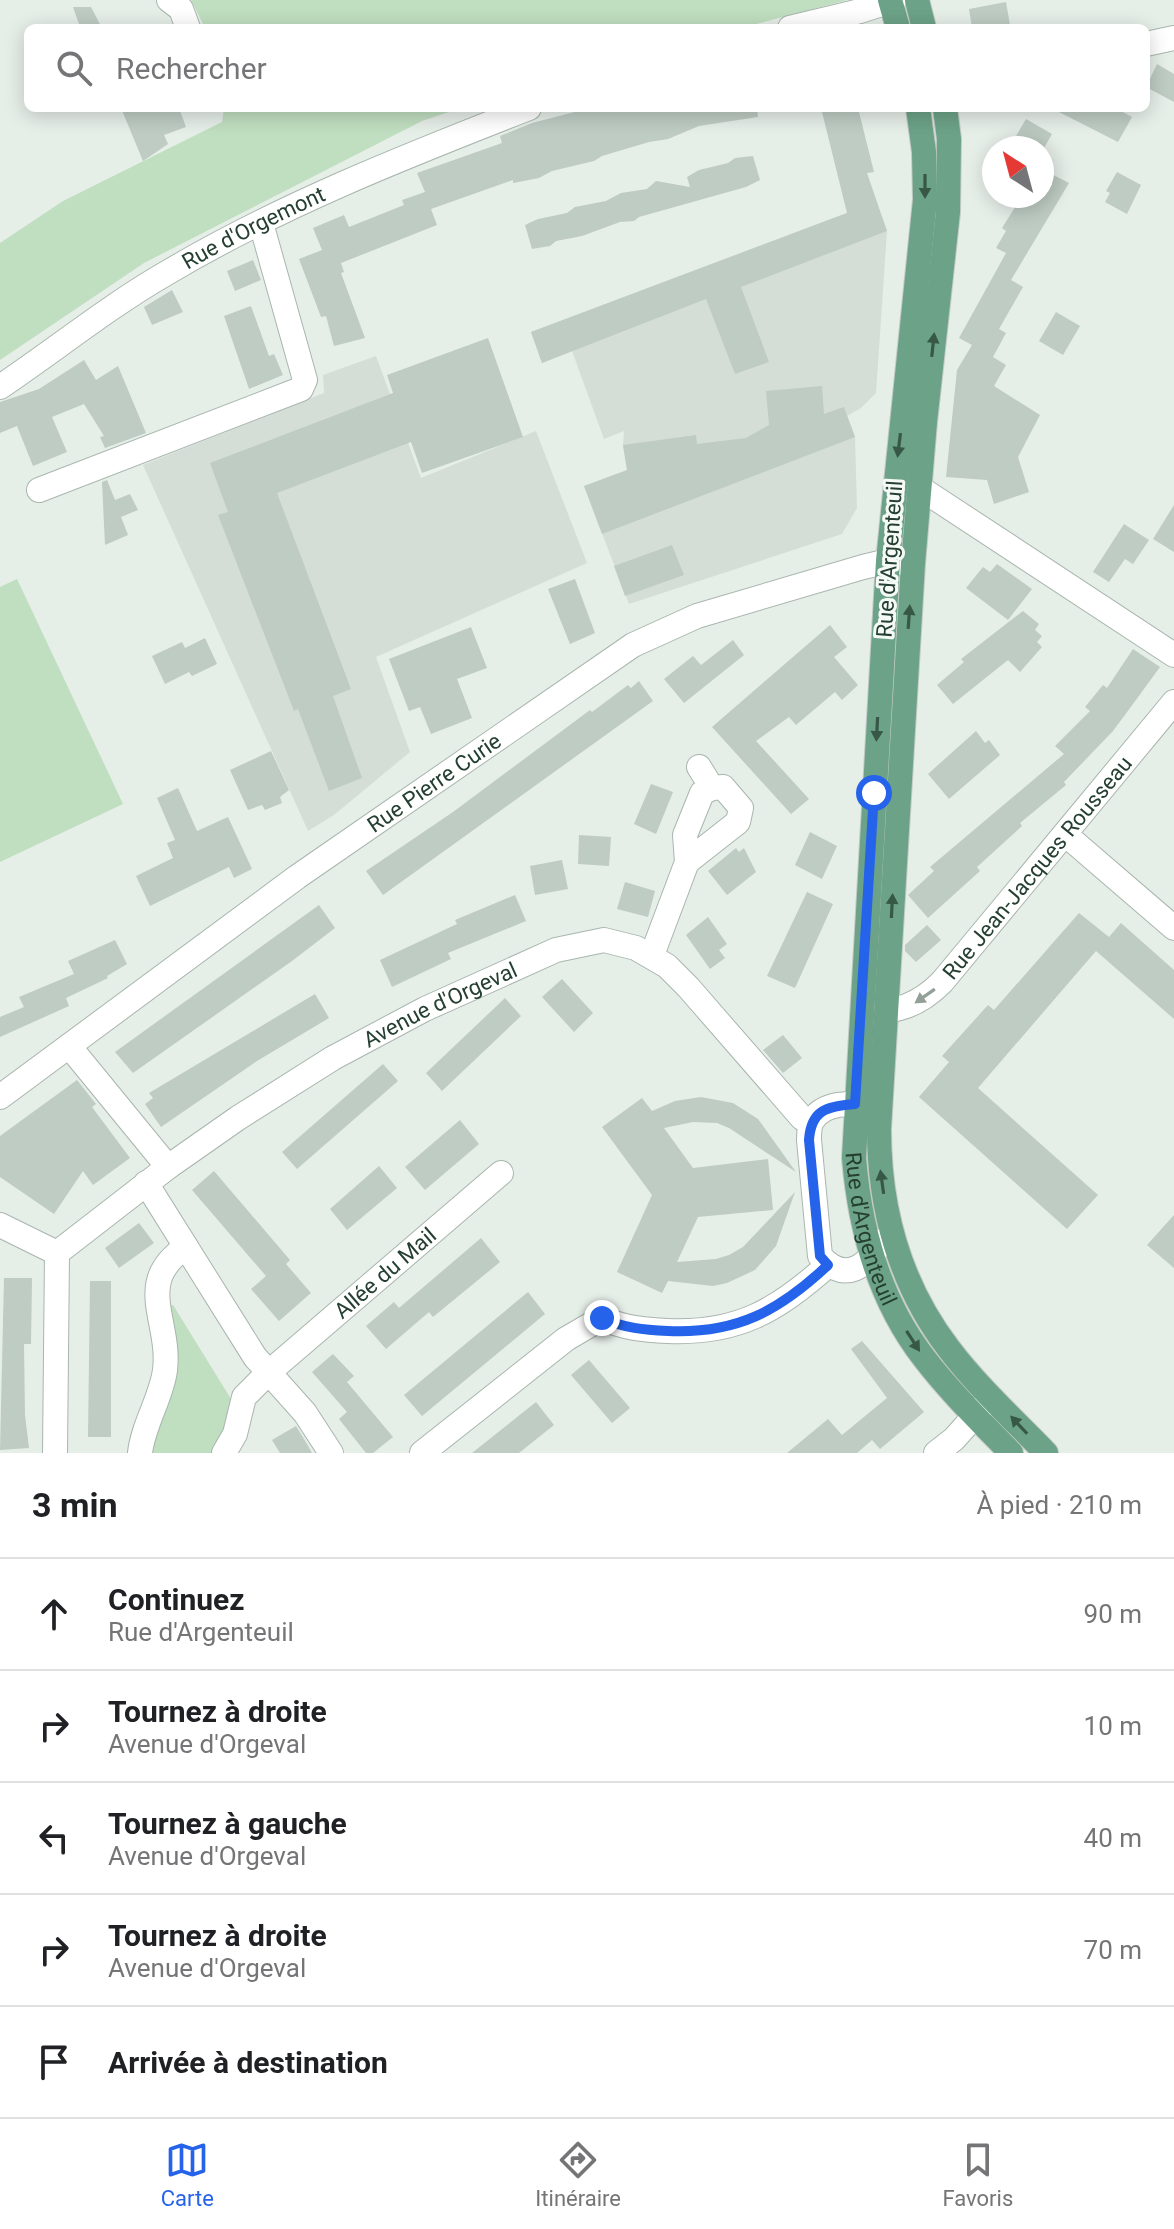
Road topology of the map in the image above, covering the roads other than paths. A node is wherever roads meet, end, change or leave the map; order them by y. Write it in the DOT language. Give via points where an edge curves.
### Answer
graph roads {
  1 [pos="169,0"];
  2 [pos="917,0"];
  3 [pos="891,1"];
  4 [pos="187,24"];
  5 [pos="805,24"];
  6 [pos="897,24"];
  7 [pos="923,24"];
  8 [pos="1174,38"];
  9 [pos="1150,43"];
  10 [pos="519,112"];
  11 [pos="919,112"];
  12 [pos="946,112"];
  13 [pos="261,223"];
  14 [pos="0,387"];
  15 [pos="920,488"];
  16 [pos="39,490"];
  17 [pos="888,561"];
  18 [pos="913,564"];
  19 [pos="1174,655"];
  20 [pos="1174,702"];
  21 [pos="1066,835"];
  22 [pos="687,862"];
  23 [pos="1174,928"];
  24 [pos="652,955"];
  25 [pos="861,1011"];
  26 [pos="887,1012"];
  27 [pos="69,1046"];
  28 [pos="0,1097"];
  29 [pos="855,1104"];
  30 [pos="881,1105"];
  31 [pos="810,1122"];
  32 [pos="168,1167"];
  33 [pos="501,1173"];
  34 [pos="146,1183"];
  35 [pos="0,1225"];
  36 [pos="890,1227"];
  37 [pos="186,1247"];
  38 [pos="57,1253"];
  39 [pos="872,1257"];
  40 [pos="828,1265"];
  41 [pos="268,1373"];
  42 [pos="993,1396"];
  43 [pos="975,1416"];
  44 [pos="55,1453"];
  45 [pos="140,1453"];
  46 [pos="224,1453"];
  47 [pos="331,1453"];
  48 [pos="422,1453"];
  49 [pos="936,1453"];
  50 [pos="1011,1453"];
  51 [pos="1046,1453"];
  1 -- 4 [label="street" via="181,9"];
  2 -- 7 [label="main road"];
  3 -- 5 [label="street"];
  3 -- 6 [label="main road"];
  8 -- 9 [label="street"];
  10 -- 13 [label="street, Rue d'Orgemont"];
  11 -- 17 [label="main road, Rue d'Argenteuil, one-way" via="925,200"];
  15 -- 12 [label="main road, Rue d'Argenteuil, one-way" via="949,200"];
  13 -- 14 [label="street, Rue d'Orgemont" via="164,274"];
  13 -- 16 [label="street" via="305,380 301,389"];
  15 -- 18 [label="main road, Rue d'Argenteuil"];
  15 -- 19 [label="street, Rue d'Argenteuil"];
  17 -- 18 [label="street, Rue Pierre Curie"];
  17 -- 25 [label="main road, Rue d'Argenteuil, one-way"];
  17 -- 27 [label="street, Rue Pierre Curie" via="697,616 633,645 297,877"];
  26 -- 18 [label="main road, Rue d'Argenteuil, one-way"];
  20 -- 21 [label="street, Rue Jean-Jacques Rousseau"];
  21 -- 23 [label="street"];
  21 -- 26 [label="street, Rue Jean-Jacques Rousseau, one-way" via="935,990"];
  22 -- 22 [label="street" via="738,822 741,808 706,777 685,835"];
  22 -- 24 [label="street"];
  24 -- 31 [label="street, Avenue d'Orgeval" via="688,987"];
  24 -- 32 [label="street, Avenue d'Orgeval" via="604,940 556,950 333,1058"];
  25 -- 26 [label="street"];
  25 -- 29 [label="main road, Rue d'Argenteuil"];
  26 -- 30 [label="main road, Rue d'Argenteuil"];
  27 -- 28 [label="street, Rue Pierre Curie"];
  27 -- 32 [label="street"];
  29 -- 30 [label="street"];
  29 -- 31 [label="street" via="836,1105"];
  29 -- 39 [label="main road, Rue d'Argenteuil" via="856,1182"];
  36 -- 30 [label="main road, Rue d'Argenteuil, one-way" via="881,1181"];
  31 -- 40 [label="street" via="820,1256"];
  32 -- 34 [label="street, Avenue d'Orgeval"];
  33 -- 41 [label="street, Allée du Mail"];
  34 -- 37 [label="street"];
  34 -- 38 [label="street, Avenue d'Orgeval"];
  35 -- 38 [label="street"];
  36 -- 39 [label="street"];
  36 -- 42 [label="main road, Rue d'Argenteuil" via="936,1332"];
  37 -- 41 [label="street"];
  37 -- 45 [label="street" via="161,1271 157,1306 165,1372"];
  38 -- 44 [label="street"];
  39 -- 40 [label="street" via="856,1268"];
  39 -- 43 [label="main road, Rue d'Argenteuil, one-way" via="909,1336"];
  40 -- 48 [label="street" via="774,1308 745,1323 714,1330 653,1331 602,1318 566,1339"];
  41 -- 46 [label="street, Allée du Mail" via="244,1397"];
  41 -- 47 [label="street" via="305,1413"];
  42 -- 43 [label="street"];
  51 -- 42 [label="main road, Rue d'Argenteuil, one-way"];
  43 -- 49 [label="street"];
  43 -- 50 [label="main road, Rue d'Argenteuil"];
}
